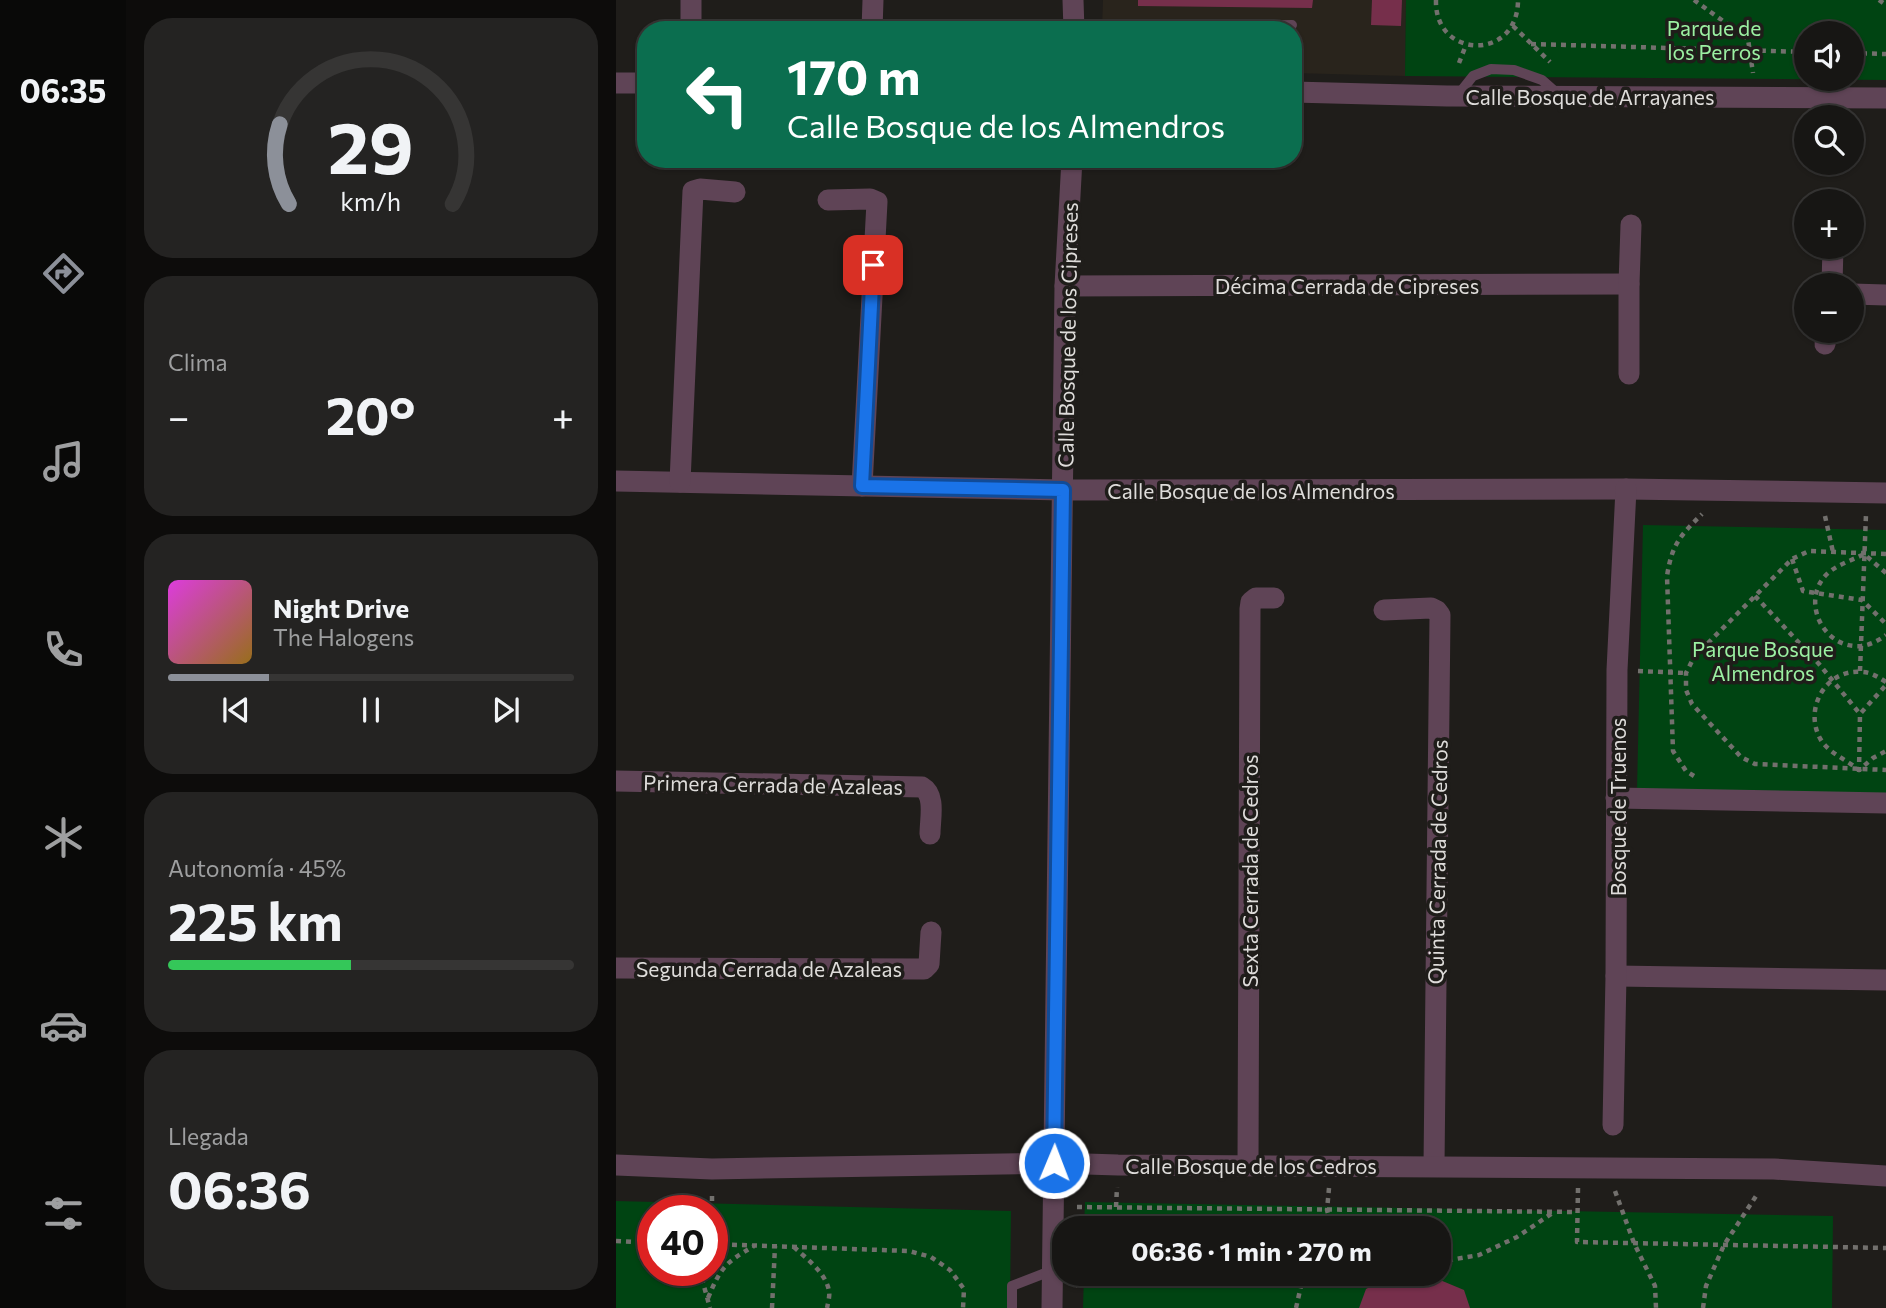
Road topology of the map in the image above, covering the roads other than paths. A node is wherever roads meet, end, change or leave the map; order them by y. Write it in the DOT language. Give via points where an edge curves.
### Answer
graph roads {
  1 [pos="691,0"];
  2 [pos="873,0"];
  3 [pos="1073,0"];
  4 [pos="691,21"];
  5 [pos="872,21"];
  6 [pos="1074,21"];
  7 [pos="616,83"];
  8 [pos="637,83"];
  9 [pos="1302,92"];
  10 [pos="1886,98"];
  11 [pos="1072,168"];
  12 [pos="735,192"];
  13 [pos="828,200"];
  14 [pos="1631,225"];
  15 [pos="1629,284"];
  16 [pos="1065,286"];
  17 [pos="1864,294"];
  18 [pos="1886,295"];
  19 [pos="1629,374"];
  20 [pos="616,481"];
  21 [pos="680,482"];
  22 [pos="862,486"];
  23 [pos="1626,489"];
  24 [pos="1063,490"];
  25 [pos="1877,493"];
  26 [pos="1274,598"];
  27 [pos="1384,610"];
  28 [pos="616,781"];
  29 [pos="1616,798"];
  30 [pos="1886,803"];
  31 [pos="930,834"];
  32 [pos="931,932"];
  33 [pos="616,968"];
  34 [pos="1616,976"];
  35 [pos="1886,980"];
  36 [pos="1613,1125"];
  37 [pos="1054,1163"];
  38 [pos="616,1165"];
  39 [pos="1248,1165"];
  40 [pos="1434,1167"];
  41 [pos="1886,1176"];
  42 [pos="1054,1216"];
  43 [pos="1052,1270"];
  44 [pos="1053,1286"];
  45 [pos="1012,1308"];
  46 [pos="1052,1308"];
  1 -- 4 [label="street"];
  2 -- 5 [label="street"];
  3 -- 6 [label="street"];
  7 -- 8 [label="street"];
  9 -- 10 [label="street, Calle Bosque de Arrayanes"];
  11 -- 16 [label="street, Calle Bosque de los Cipreses"];
  12 -- 21 [label="street" via="693,191"];
  13 -- 22 [label="street" via="877,202"];
  14 -- 15 [label="street"];
  15 -- 16 [label="street, Décima Cerrada de Cipreses"];
  15 -- 19 [label="street"];
  16 -- 24 [label="street, Calle Bosque de los Cipreses"];
  17 -- 18 [label="street"];
  20 -- 21 [label="street, Calle Bosque de los Almendros"];
  21 -- 22 [label="street, Calle Bosque de los Almendros"];
  22 -- 24 [label="street, Calle Bosque de los Almendros"];
  23 -- 24 [label="street, Calle Bosque de los Almendros"];
  23 -- 25 [label="street, Calle Bosque de los Almendros"];
  23 -- 29 [label="street, Bosque de Truenos"];
  24 -- 37 [label="street, Calle Bosque de los Cipreses"];
  26 -- 39 [label="street, Sexta Cerrada de Cedros" via="1256,598 1250,609"];
  27 -- 40 [label="street, Quinta Cerrada de Cedros" via="1432,608 1440,615"];
  28 -- 31 [label="street, Primera Cerrada de Azaleas" via="922,787 930,797"];
  29 -- 30 [label="street"];
  29 -- 34 [label="street, Bosque de Truenos"];
  32 -- 33 [label="street, Segunda Cerrada de Azaleas" via="929,964 924,969"];
  34 -- 35 [label="street"];
  34 -- 36 [label="street, Bosque de Truenos"];
  37 -- 38 [label="street, Calle Bosque de los Cedros" via="712,1169"];
  37 -- 39 [label="street, Calle Bosque de los Cedros"];
  37 -- 42 [label="street, Calle Bosque de los Cipreses"];
  39 -- 40 [label="street, Calle Bosque de los Cedros"];
  40 -- 41 [label="street, Calle Bosque de los Cedros" via="1774,1169"];
  43 -- 45 [label="lane" via="1012,1286"];
  44 -- 46 [label="street, Calle Bosque de los Cipreses"];
}
